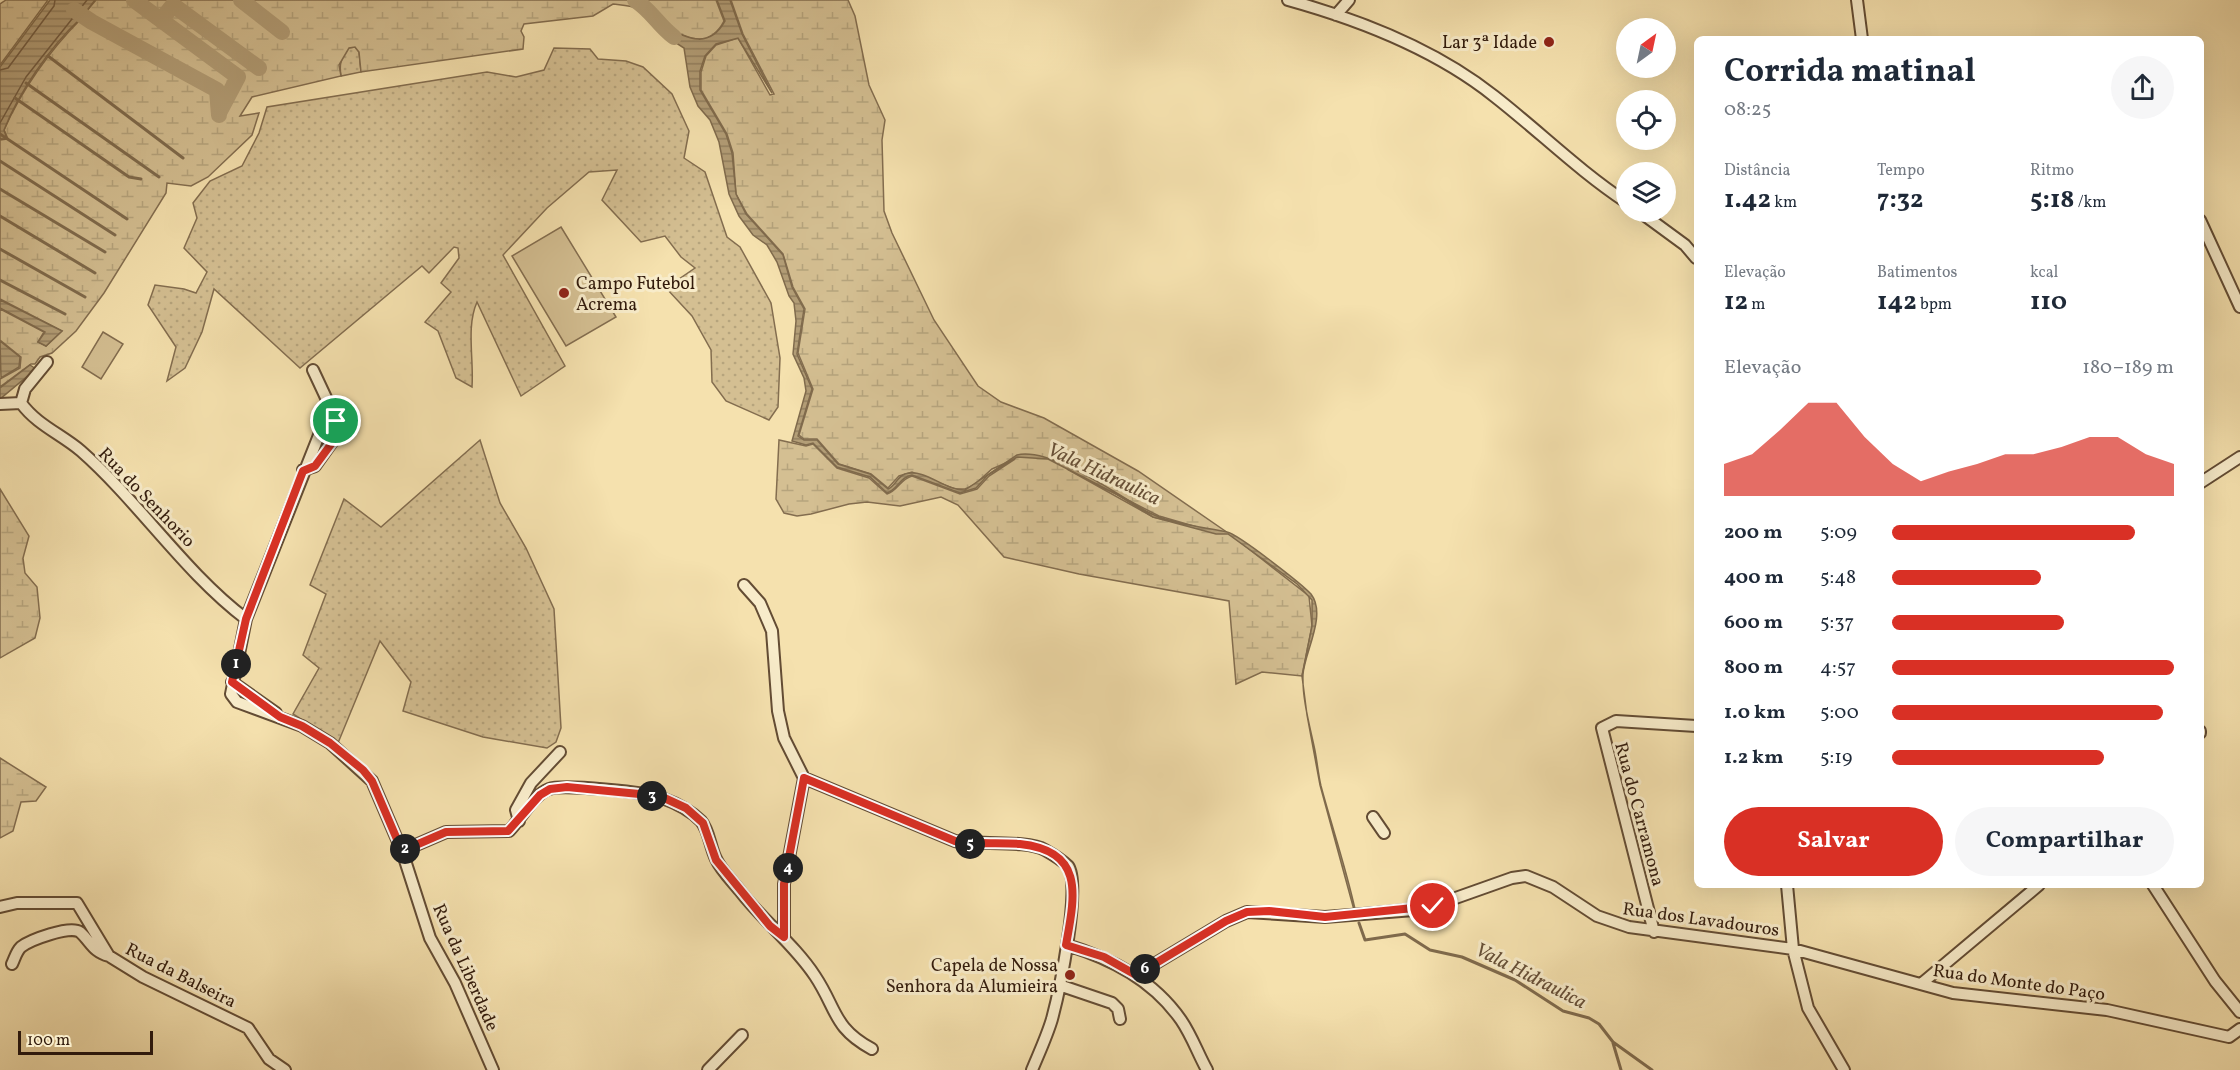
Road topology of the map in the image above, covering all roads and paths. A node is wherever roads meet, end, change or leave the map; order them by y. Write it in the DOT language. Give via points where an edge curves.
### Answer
graph roads {
  1 [pos="1288,0"];
  2 [pos="1349,0"];
  3 [pos="1857,0"];
  4 [pos="1336,15"];
  5 [pos="1862,36"];
  6 [pos="1616,195"];
  7 [pos="1654,222"];
  8 [pos="2204,229"];
  9 [pos="1694,256"];
  10 [pos="2240,307"];
  11 [pos="47,362"];
  12 [pos="313,370"];
  13 [pos="21,403"];
  14 [pos="0,404"];
  15 [pos="327,415"];
  16 [pos="2240,457"];
  17 [pos="303,471"];
  18 [pos="2204,480"];
  19 [pos="744,585"];
  20 [pos="246,619"];
  21 [pos="1694,726"];
  22 [pos="560,752"];
  23 [pos="804,778"];
  24 [pos="1373,817"];
  25 [pos="519,821"];
  26 [pos="1384,833"];
  27 [pos="402,851"];
  28 [pos="1787,888"];
  29 [pos="2035,888"];
  30 [pos="2155,888"];
  31 [pos="0,907"];
  32 [pos="1654,932"];
  33 [pos="784,937"];
  34 [pos="1066,945"];
  35 [pos="1793,949"];
  36 [pos="109,956"];
  37 [pos="12,964"];
  38 [pos="1136,975"];
  39 [pos="1921,984"];
  40 [pos="1059,985"];
  41 [pos="2240,1012"];
  42 [pos="1120,1019"];
  43 [pos="2240,1029"];
  44 [pos="742,1035"];
  45 [pos="872,1049"];
  46 [pos="492,1069"];
  47 [pos="285,1070"];
  48 [pos="708,1070"];
  49 [pos="1032,1070"];
  50 [pos="1207,1070"];
  51 [pos="1844,1070"];
  1 -- 4 [label="street"];
  2 -- 4 [label="street"];
  3 -- 5 [label="street"];
  4 -- 6 [label="street" via="1417,48 1492,94"];
  7 -- 9 [label="street"];
  8 -- 10 [label="street"];
  11 -- 13 [label="street" via="25,389"];
  12 -- 15 [label="street" via="328,402"];
  13 -- 14 [label="street"];
  13 -- 20 [label="street, Rua do Senhorio" via="32,418 81,451"];
  15 -- 17 [label="street, Rua da Liberdade"];
  15 -- 17 [label="street" via="336,421 340,432 315,466"];
  16 -- 18 [label="street"];
  17 -- 20 [label="street, Rua da Liberdade"];
  19 -- 23 [label="street" via="760,603 772,631 778,711 784,738"];
  20 -- 27 [label="street, Rua da Liberdade" via="232,682 233,699 302,726 363,770 372,781"];
  21 -- 32 [label="street, Rua do Carramona" via="1616,721 1602,728"];
  22 -- 25 [label="street" via="531,783 516,810"];
  23 -- 33 [label="street" via="784,884"];
  23 -- 34 [label="street" via="955,841 1044,849 1068,866 1072,881"];
  24 -- 26 [label="street"];
  25 -- 27 [label="street" via="508,831 498,833 446,832"];
  25 -- 33 [label="street" via="540,795 550,789 567,787 660,796 686,808 703,823 716,860 770,926"];
  27 -- 46 [label="street, Rua da Liberdade" via="430,938 455,983"];
  28 -- 35 [label="street"];
  29 -- 39 [label="street"];
  30 -- 41 [label="street" via="2215,981"];
  31 -- 36 [label="street, Rua da Balseira" via="17,903 77,903"];
  32 -- 35 [label="street, Rua dos Lavadouros"];
  32 -- 38 [label="street, Rua dos Lavadouros" via="1604,919 1548,884 1526,876 1414,910 1325,917 1247,912"];
  33 -- 45 [label="street" via="816,976 837,1020 854,1040"];
  34 -- 38 [label="street" via="1104,957"];
  34 -- 40 [label="street"];
  35 -- 39 [label="street, Rua do Monte do Paço"];
  35 -- 51 [label="street" via="1808,1008"];
  36 -- 37 [label="street" via="98,953 79,931 70,929 23,946"];
  36 -- 47 [label="street, Rua da Balseira" via="143,977 248,1028 269,1059"];
  38 -- 50 [label="street" via="1180,1019"];
  39 -- 43 [label="street, Rua do Monte do Paço" via="1953,993 2107,1010 2229,1037"];
  40 -- 42 [label="street" via="1112,1003"];
  40 -- 49 [label="street" via="1052,1020"];
  44 -- 48 [label="street"];
}
